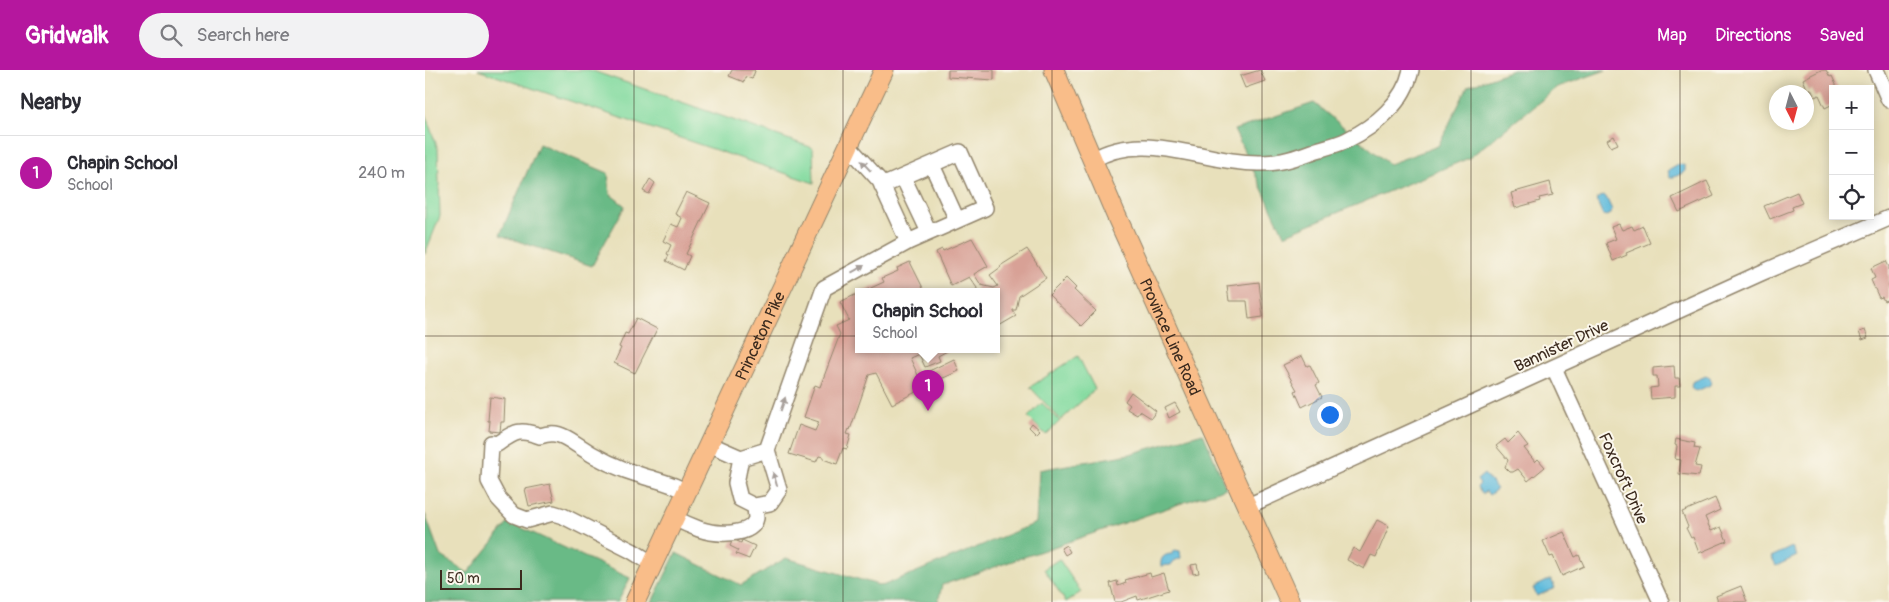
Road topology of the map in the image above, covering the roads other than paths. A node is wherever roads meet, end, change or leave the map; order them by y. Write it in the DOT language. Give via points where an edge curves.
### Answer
graph roads {
  1 [pos="885,70"];
  2 [pos="1054,70"];
  3 [pos="1411,70"];
  4 [pos="1875,70"];
  5 [pos="1889,100"];
  6 [pos="849,147"];
  7 [pos="1093,160"];
  8 [pos="932,165"];
  9 [pos="903,177"];
  10 [pos="882,186"];
  11 [pos="1889,218"];
  12 [pos="957,220"];
  13 [pos="929,232"];
  14 [pos="908,242"];
  15 [pos="1554,368"];
  16 [pos="709,444"];
  17 [pos="767,450"];
  18 [pos="741,458"];
  19 [pos="687,492"];
  20 [pos="755,506"];
  21 [pos="1248,506"];
  22 [pos="674,518"];
  23 [pos="653,564"];
  24 [pos="635,602"];
  25 [pos="1290,602"];
  26 [pos="1661,602"];
  1 -- 6 [label="main road, Princeton Pike"];
  2 -- 7 [label="main road, Province Line Road"];
  3 -- 7 [label="street" via="1400,98 1376,122 1346,140 1291,159 1247,162 1151,146 1129,147"];
  4 -- 5 [label="street"];
  10 -- 6 [label="street, one-way"];
  6 -- 16 [label="main road, Princeton Pike"];
  7 -- 21 [label="main road, Province Line Road"];
  8 -- 9 [label="street"];
  8 -- 12 [label="street"];
  8 -- 12 [label="street" via="960,152 975,184 985,208"];
  9 -- 10 [label="street"];
  9 -- 13 [label="street"];
  10 -- 14 [label="street"];
  11 -- 15 [label="street, Bannister Drive"];
  12 -- 13 [label="street"];
  13 -- 14 [label="street"];
  17 -- 14 [label="street, one-way" via="824,288"];
  15 -- 21 [label="street, Bannister Drive"];
  15 -- 26 [label="street, Foxcroft Drive"];
  16 -- 18 [label="street"];
  16 -- 19 [label="main road, Princeton Pike"];
  17 -- 18 [label="street"];
  20 -- 17 [label="street, one-way" via="770,504 779,490"];
  18 -- 20 [label="street" via="736,483 740,499"];
  19 -- 22 [label="main road, Princeton Pike"];
  19 -- 23 [label="street" via="598,458 558,433 540,436 525,430 513,432 497,444 491,443 489,481 498,498 514,515 527,520 553,513 563,516"];
  20 -- 22 [label="street" via="753,524 743,531 728,534 701,530"];
  21 -- 25 [label="main road, Province Line Road"];
  22 -- 23 [label="main road, Princeton Pike"];
  23 -- 24 [label="main road, Princeton Pike"];
}
